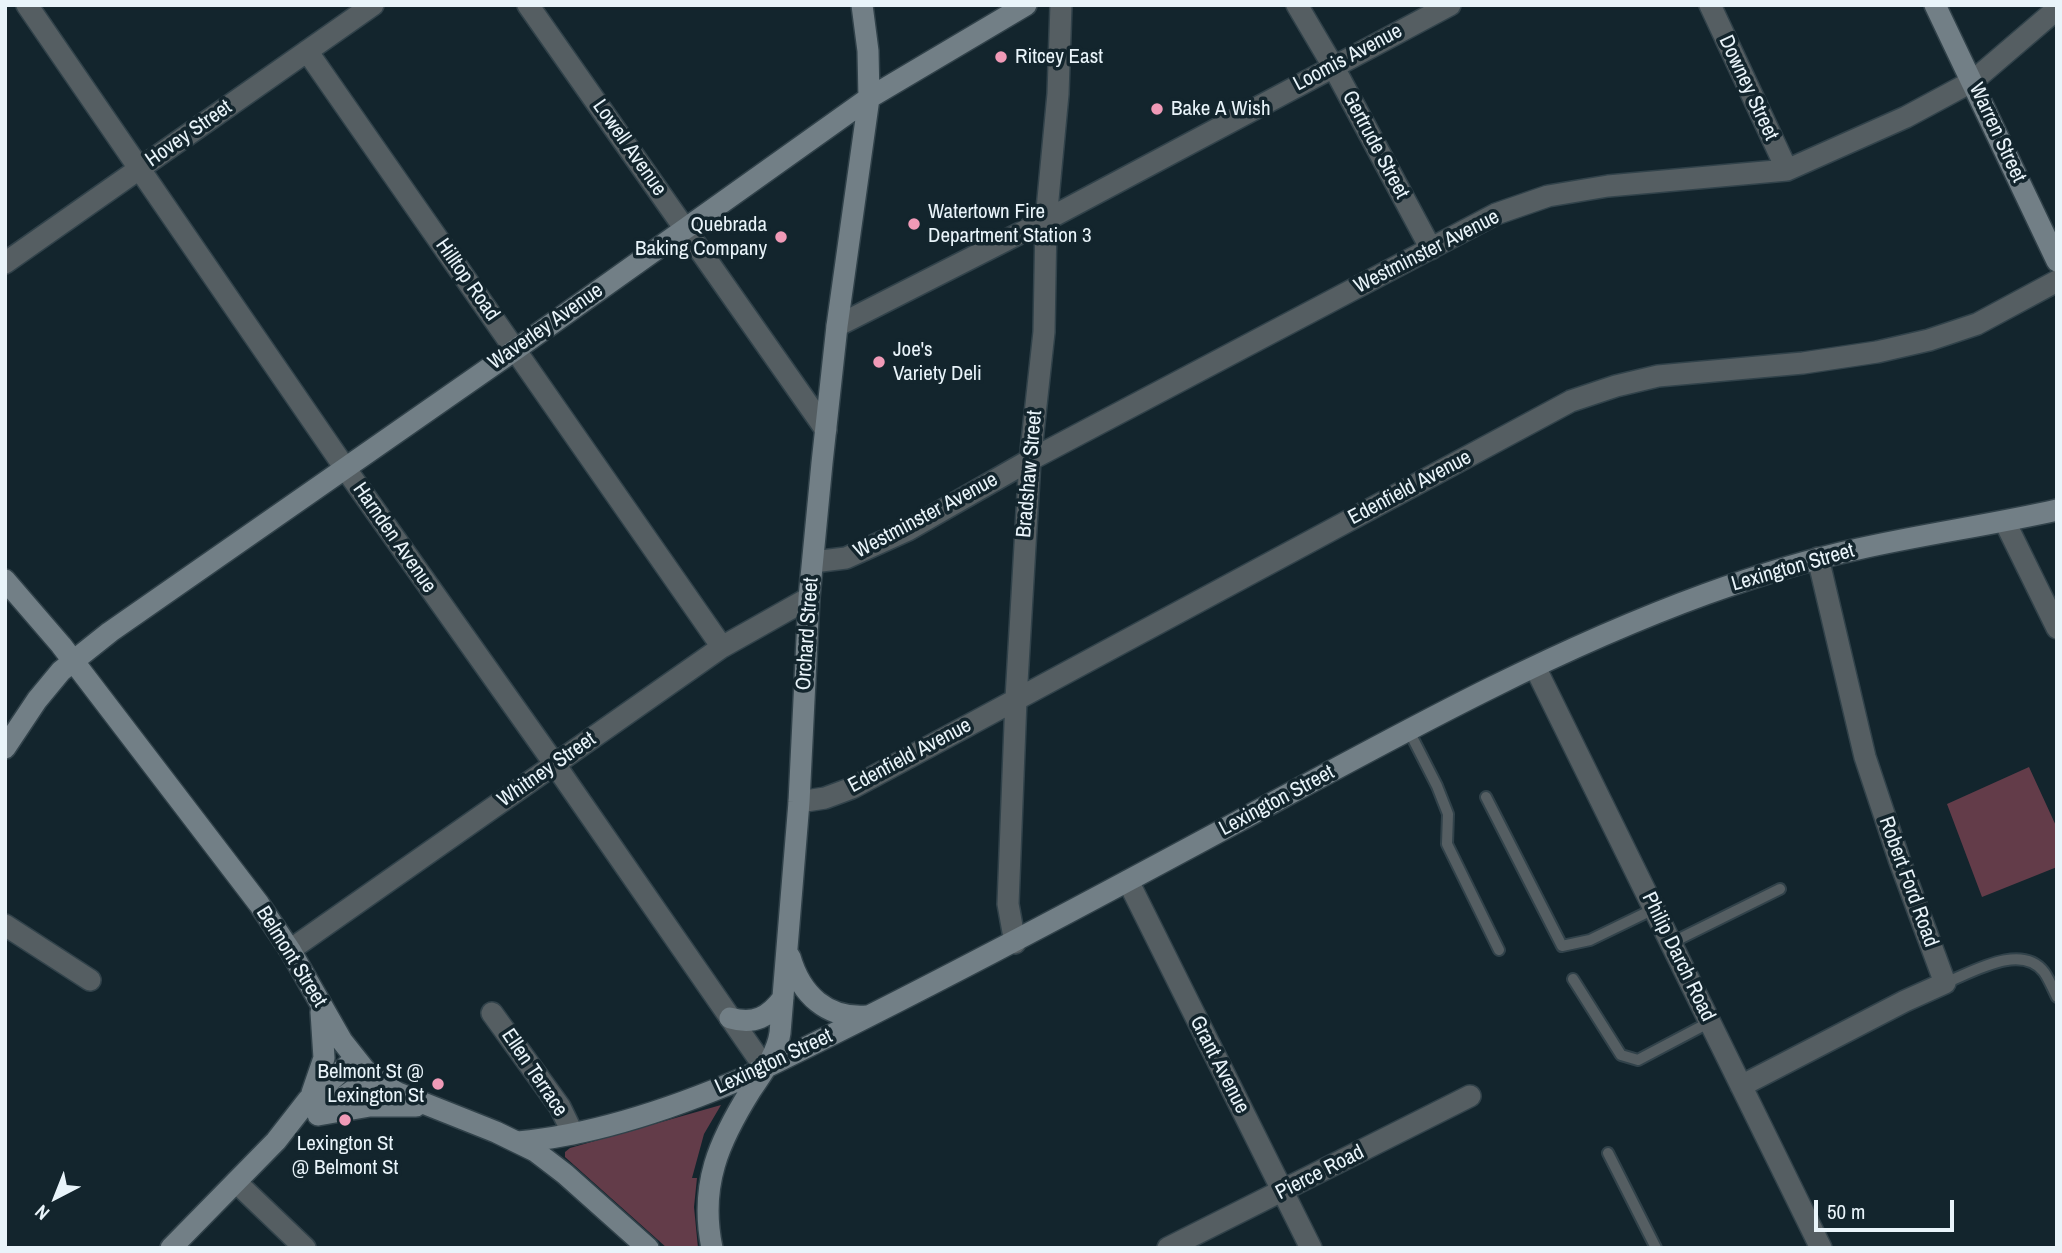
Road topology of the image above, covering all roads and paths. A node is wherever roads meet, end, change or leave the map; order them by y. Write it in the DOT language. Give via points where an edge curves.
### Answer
graph roads {
  1 [pos="27,5"];
  2 [pos="373,5"];
  3 [pos="528,5"];
  4 [pos="862,5"];
  5 [pos="1026,5"];
  6 [pos="1061,5"];
  7 [pos="1297,5"];
  8 [pos="1450,5"];
  9 [pos="1710,5"];
  10 [pos="1935,5"];
  11 [pos="2057,9"];
  12 [pos="307,51"];
  13 [pos="1333,66"];
  14 [pos="1973,81"];
  15 [pos="869,98"];
  16 [pos="140,168"];
  17 [pos="1787,170"];
  18 [pos="1046,220"];
  19 [pos="685,229"];
  20 [pos="1431,249"];
  21 [pos="2057,261"];
  22 [pos="5,263"];
  23 [pos="2057,281"];
  24 [pos="837,327"];
  25 [pos="515,349"];
  26 [pos="826,430"];
  27 [pos="1030,460"];
  28 [pos="345,468"];
  29 [pos="2057,510"];
  30 [pos="2005,522"];
  31 [pos="1818,558"];
  32 [pos="813,562"];
  33 [pos="5,580"];
  34 [pos="809,598"];
  35 [pos="2057,628"];
  36 [pos="722,647"];
  37 [pos="73,661"];
  38 [pos="1535,667"];
  39 [pos="1016,699"];
  40 [pos="1409,731"];
  41 [pos="5,748"];
  42 [pos="555,764"];
  43 [pos="1486,797"];
  44 [pos="799,803"];
  45 [pos="1128,881"];
  46 [pos="1780,889"];
  47 [pos="1654,909"];
  48 [pos="5,925"];
  49 [pos="1015,943"];
  50 [pos="1671,943"];
  51 [pos="290,950"];
  52 [pos="1499,950"];
  53 [pos="788,953"];
  54 [pos="1573,979"];
  55 [pos="90,981"];
  56 [pos="1944,983"];
  57 [pos="2057,997"];
  58 [pos="783,998"];
  59 [pos="320,1003"];
  60 [pos="492,1013"];
  61 [pos="870,1016"];
  62 [pos="730,1018"];
  63 [pos="1710,1022"];
  64 [pos="355,1059"];
  65 [pos="765,1068"];
  66 [pos="372,1077"];
  67 [pos="1741,1086"];
  68 [pos="1470,1096"];
  69 [pos="313,1108"];
  70 [pos="439,1110"];
  71 [pos="573,1134"];
  72 [pos="518,1142"];
  73 [pos="1608,1153"];
  74 [pos="236,1182"];
  75 [pos="1283,1192"];
  76 [pos="171,1248"];
  77 [pos="305,1248"];
  78 [pos="648,1248"];
  79 [pos="712,1248"];
  80 [pos="1168,1248"];
  81 [pos="1311,1248"];
  82 [pos="1656,1248"];
  83 [pos="1821,1248"];
  1 -- 16 [label="street, Harnden Avenue"];
  2 -- 12 [label="street, Hovey Street"];
  3 -- 19 [label="street, Lowell Avenue"];
  4 -- 15 [label="street, Orchard Street"];
  5 -- 15 [label="street, Waverley Avenue"];
  6 -- 18 [label="street, Bradshaw Street" via="1059,94"];
  7 -- 13 [label="street, Gertrude Street"];
  8 -- 13 [label="street, Loomis Avenue"];
  9 -- 17 [label="street, Downey Street"];
  10 -- 14 [label="street, Warren Street"];
  11 -- 14 [label="street, Westminster Avenue"];
  12 -- 16 [label="street, Hovey Street"];
  12 -- 25 [label="street, Hilltop Road"];
  13 -- 18 [label="street, Loomis Avenue"];
  13 -- 20 [label="street, Gertrude Street"];
  14 -- 17 [label="street, Westminster Avenue" via="1906,117"];
  14 -- 21 [label="street, Warren Street"];
  15 -- 19 [label="street, Waverley Avenue"];
  15 -- 24 [label="street, Orchard Street"];
  16 -- 22 [label="street, Hovey Street"];
  16 -- 28 [label="street, Harnden Avenue"];
  17 -- 20 [label="street, Westminster Avenue" via="1548,196 1496,214"];
  18 -- 24 [label="street, Loomis Avenue"];
  18 -- 27 [label="street, Bradshaw Street" via="1044,332"];
  19 -- 25 [label="street, Waverley Avenue"];
  19 -- 26 [label="street, Lowell Avenue"];
  20 -- 27 [label="street, Westminster Avenue"];
  23 -- 39 [label="street, Edenfield Avenue" via="1977,324 1929,340 1803,363 1658,376 1571,401"];
  24 -- 26 [label="street, Orchard Street"];
  25 -- 28 [label="street, Waverley Avenue"];
  25 -- 36 [label="street, Hilltop Road"];
  26 -- 32 [label="street, Orchard Street"];
  27 -- 32 [label="street, Westminster Avenue" via="908,530 846,558"];
  27 -- 39 [label="street, Bradshaw Street"];
  28 -- 37 [label="street, Waverley Avenue"];
  28 -- 42 [label="street, Harnden Avenue"];
  29 -- 30 [label="street, Lexington Street"];
  30 -- 31 [label="street, Lexington Street"];
  30 -- 35 [label="street"];
  31 -- 38 [label="street, Lexington Street" via="1677,606"];
  31 -- 56 [label="street, Robert Ford Road" via="1865,757"];
  32 -- 34 [label="street, Orchard Street"];
  33 -- 37 [label="street, Belmont Street"];
  34 -- 36 [label="street, Whitney Street"];
  34 -- 44 [label="street, Orchard Street"];
  36 -- 42 [label="street, Whitney Street"];
  37 -- 41 [label="street, Waverley Avenue" via="48,685"];
  37 -- 51 [label="street, Belmont Street" via="227,860"];
  38 -- 40 [label="street, Lexington Street"];
  38 -- 47 [label="street, Philip Darch Road"];
  39 -- 44 [label="street, Edenfield Avenue" via="852,788"];
  39 -- 49 [label="street, Bradshaw Street" via="1008,904"];
  40 -- 45 [label="street, Lexington Street"];
  40 -- 52 [label="lane" via="1448,814 1447,844"];
  42 -- 51 [label="street, Whitney Street"];
  42 -- 62 [label="street, Harnden Avenue"];
  43 -- 47 [label="lane" via="1562,946 1590,940"];
  44 -- 53 [label="street, Orchard Street"];
  45 -- 49 [label="street, Lexington Street"];
  45 -- 75 [label="street, Grant Avenue"];
  46 -- 50 [label="lane"];
  47 -- 50 [label="street, Philip Darch Road"];
  48 -- 55 [label="street"];
  49 -- 61 [label="street, Lexington Street"];
  50 -- 63 [label="street, Philip Darch Road"];
  51 -- 59 [label="street, Belmont Street"];
  53 -- 58 [label="street, Orchard Street"];
  53 -- 61 [label="street" via="800,982 821,1006 848,1016"];
  54 -- 63 [label="lane" via="1621,1055 1638,1060"];
  56 -- 57 [label="lane" via="2005,959 2020,959 2043,972"];
  56 -- 67 [label="street"];
  58 -- 62 [label="street" via="761,1018"];
  58 -- 65 [label="street, Orchard Street" via="778,1042"];
  59 -- 64 [label="street, Belmont Street"];
  59 -- 69 [label="street" via="324,1058"];
  60 -- 71 [label="street, Ellen Terrace" via="560,1107"];
  61 -- 65 [label="street, Lexington Street"];
  62 -- 65 [label="street, Harnden Avenue"];
  63 -- 67 [label="street, Philip Darch Road"];
  64 -- 66 [label="street, Belmont Street"];
  64 -- 69 [label="street"];
  65 -- 71 [label="street, Lexington Street" via="668,1108"];
  65 -- 79 [label="street, Orchard Street" via="717,1154 708,1197"];
  66 -- 69 [label="street"];
  66 -- 70 [label="street, Belmont Street"];
  67 -- 83 [label="street, Philip Darch Road"];
  68 -- 75 [label="street, Pierce Road"];
  69 -- 70 [label="street" via="384,1105"];
  69 -- 74 [label="street"];
  70 -- 72 [label="street, Belmont Street"];
  71 -- 72 [label="street, Lexington Street"];
  72 -- 78 [label="street, Belmont Street" via="554,1165"];
  73 -- 82 [label="lane"];
  74 -- 76 [label="street"];
  74 -- 77 [label="street"];
  75 -- 80 [label="street, Pierce Road"];
  75 -- 81 [label="street, Grant Avenue"];
}
